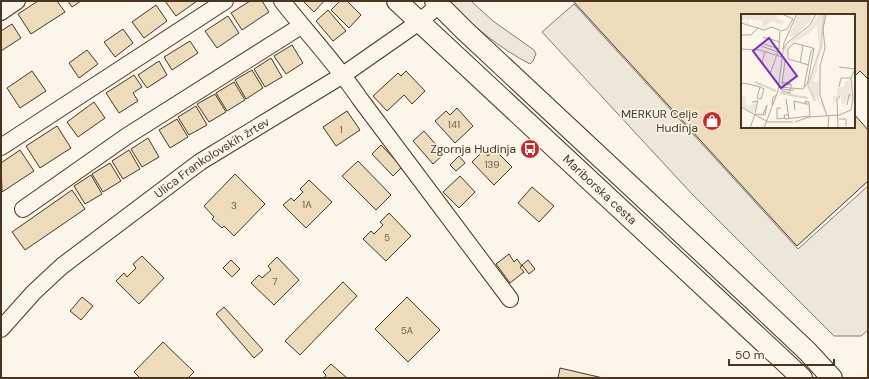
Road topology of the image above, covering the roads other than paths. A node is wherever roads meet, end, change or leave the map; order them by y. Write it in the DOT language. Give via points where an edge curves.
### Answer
graph roads {
  1 [pos="17,1"];
  2 [pos="226,1"];
  3 [pos="282,1"];
  4 [pos="397,1"];
  5 [pos="437,3"];
  6 [pos="1,12"];
  7 [pos="419,22"];
  8 [pos="301,26"];
  9 [pos="343,75"];
  10 [pos="1,147"];
  11 [pos="23,209"];
  12 [pos="510,298"];
  13 [pos="1,329"];
  14 [pos="802,378"];
  15 [pos="832,378"];
  1 -- 6 [label="street"];
  2 -- 10 [label="street"];
  3 -- 8 [label="street"];
  4 -- 7 [label="main road, Mariborska cesta"];
  5 -- 7 [label="street, Ulica Frankolovskih žrtev"];
  5 -- 15 [label="main road" via="760,306"];
  7 -- 9 [label="street, Ulica Frankolovskih žrtev"];
  7 -- 14 [label="main road, Mariborska cesta"];
  8 -- 9 [label="street"];
  8 -- 11 [label="street" via="127,136"];
  9 -- 12 [label="street"];
  9 -- 13 [label="street, Ulica Frankolovskih žrtev" via="200,162 62,266 34,292"];
}
